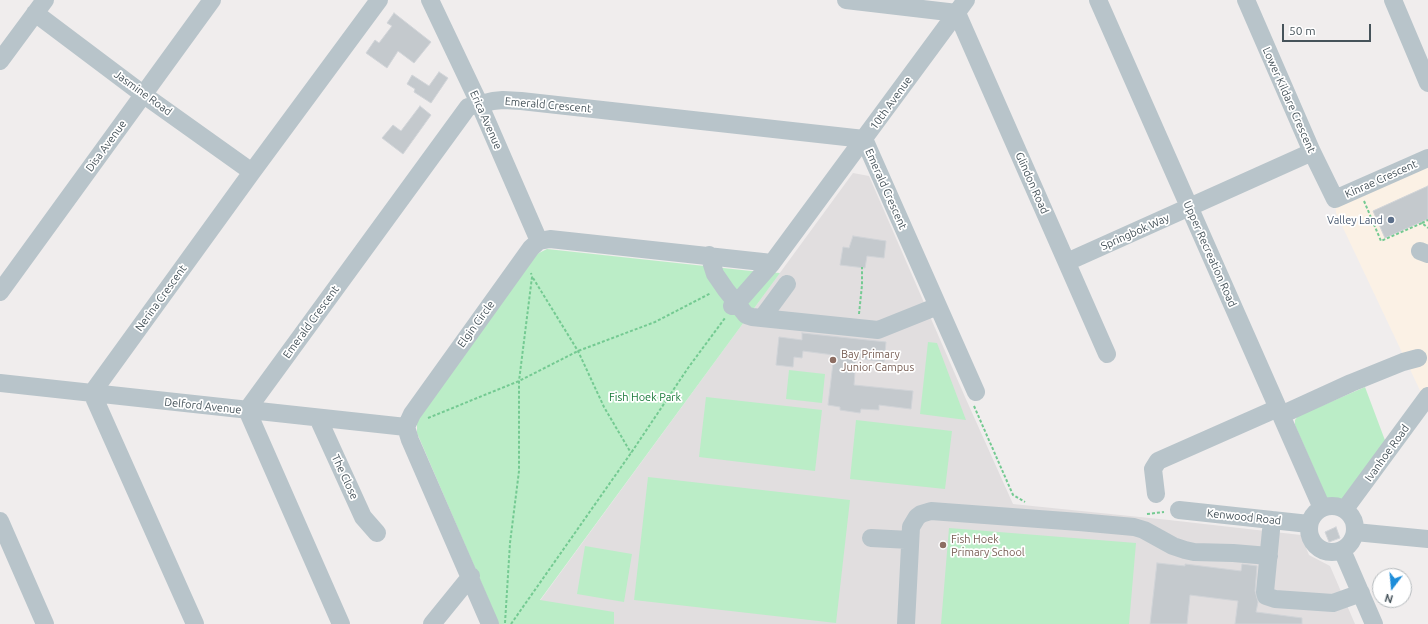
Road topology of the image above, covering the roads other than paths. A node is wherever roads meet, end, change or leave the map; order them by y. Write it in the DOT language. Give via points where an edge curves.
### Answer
graph roads {
  1 [pos="212,0"];
  2 [pos="379,0"];
  3 [pos="430,0"];
  4 [pos="846,0"];
  5 [pos="1098,0"];
  6 [pos="1246,0"];
  7 [pos="1393,0"];
  8 [pos="961,6"];
  9 [pos="40,7"];
  10 [pos="0,61"];
  11 [pos="1428,83"];
  12 [pos="144,95"];
  13 [pos="479,103"];
  14 [pos="864,139"];
  15 [pos="1312,152"];
  16 [pos="1428,158"];
  17 [pos="252,172"];
  18 [pos="1335,199"];
  19 [pos="1190,208"];
  20 [pos="539,241"];
  21 [pos="709,255"];
  22 [pos="1067,262"];
  23 [pos="772,263"];
  24 [pos="787,284"];
  25 [pos="0,292"];
  26 [pos="735,305"];
  27 [pos="938,306"];
  28 [pos="762,318"];
  29 [pos="1107,354"];
  30 [pos="1418,358"];
  31 [pos="0,383"];
  32 [pos="976,392"];
  33 [pos="92,393"];
  34 [pos="1427,400"];
  35 [pos="247,410"];
  36 [pos="1279,412"];
  37 [pos="318,418"];
  38 [pos="406,427"];
  39 [pos="1156,494"];
  40 [pos="1322,508"];
  41 [pos="1345,509"];
  42 [pos="1179,510"];
  43 [pos="1272,520"];
  44 [pos="0,522"];
  45 [pos="1310,524"];
  46 [pos="1355,532"];
  47 [pos="377,533"];
  48 [pos="871,538"];
  49 [pos="1428,539"];
  50 [pos="910,540"];
  51 [pos="1342,550"];
  52 [pos="1269,556"];
  53 [pos="471,576"];
  54 [pos="1361,593"];
  55 [pos="44,624"];
  56 [pos="195,624"];
  57 [pos="341,624"];
  58 [pos="432,624"];
  59 [pos="490,624"];
  60 [pos="906,624"];
  61 [pos="1374,624"];
  1 -- 12 [label="street, Disa Avenue"];
  2 -- 17 [label="street, Nerina Crescent"];
  3 -- 13 [label="street, Erica Avenue"];
  4 -- 8 [label="street"];
  5 -- 19 [label="street, Upper Recreation Road"];
  6 -- 15 [label="street, Lower Kildare Crescent"];
  7 -- 11 [label="street"];
  8 -- 14 [label="street, 10th Avenue"];
  8 -- 22 [label="street, Glindon Road"];
  9 -- 10 [label="street"];
  9 -- 12 [label="street, Jasmine Road"];
  12 -- 17 [label="street, Jasmine Road"];
  12 -- 25 [label="street, Disa Avenue"];
  13 -- 14 [label="street, Emerald Crescent" via="521,101"];
  13 -- 20 [label="street, Erica Avenue"];
  13 -- 35 [label="street, Emerald Crescent" via="468,107"];
  14 -- 23 [label="street, 10th Avenue"];
  14 -- 27 [label="street, Emerald Crescent"];
  15 -- 18 [label="street, Lower Kildare Crescent"];
  15 -- 19 [label="street, Springbok Way"];
  16 -- 18 [label="street, Kinrae Crescent"];
  17 -- 33 [label="street, Nerina Crescent"];
  19 -- 22 [label="street, Springbok Way"];
  19 -- 36 [label="street, Upper Recreation Road"];
  20 -- 21 [label="street" via="550,239"];
  20 -- 38 [label="street, Elgin Circle" via="526,254 412,414"];
  21 -- 23 [label="street"];
  21 -- 26 [label="street" via="715,274"];
  22 -- 29 [label="street, Glindon Road"];
  23 -- 26 [label="street, 10th Avenue"];
  24 -- 28 [label="street"];
  26 -- 28 [label="street" via="746,315"];
  27 -- 28 [label="street" via="882,329 871,330"];
  27 -- 32 [label="street, Emerald Crescent"];
  30 -- 36 [label="street"];
  31 -- 33 [label="street, Delford Avenue"];
  33 -- 35 [label="street, Delford Avenue"];
  33 -- 56 [label="street"];
  34 -- 41 [label="street, Ivanhoe Road"];
  35 -- 37 [label="street, Delford Avenue"];
  35 -- 57 [label="street"];
  36 -- 39 [label="street" via="1158,461 1153,469"];
  36 -- 40 [label="street, Upper Recreation Road"];
  37 -- 38 [label="street, Delford Avenue"];
  37 -- 47 [label="street, The Close" via="364,517"];
  38 -- 53 [label="street"];
  40 -- 41 [label="street" via="1338,506"];
  40 -- 45 [label="street" via="1316,512"];
  41 -- 46 [label="street" via="1354,519"];
  42 -- 43 [label="street, Kenwood Road"];
  43 -- 45 [label="street, Kenwood Road"];
  43 -- 52 [label="street"];
  44 -- 55 [label="street"];
  45 -- 51 [label="street" via="1311,538 1321,549 1328,552"];
  46 -- 49 [label="street"];
  46 -- 51 [label="street" via="1348,546"];
  48 -- 50 [label="street"];
  50 -- 52 [label="street" via="911,527 917,517 926,512 938,512 1134,527 1173,546 1194,552"];
  50 -- 60 [label="street"];
  51 -- 54 [label="street"];
  52 -- 54 [label="street" via="1265,592 1268,597 1333,603"];
  53 -- 58 [label="street"];
  53 -- 59 [label="street"];
  54 -- 61 [label="street"];
}
